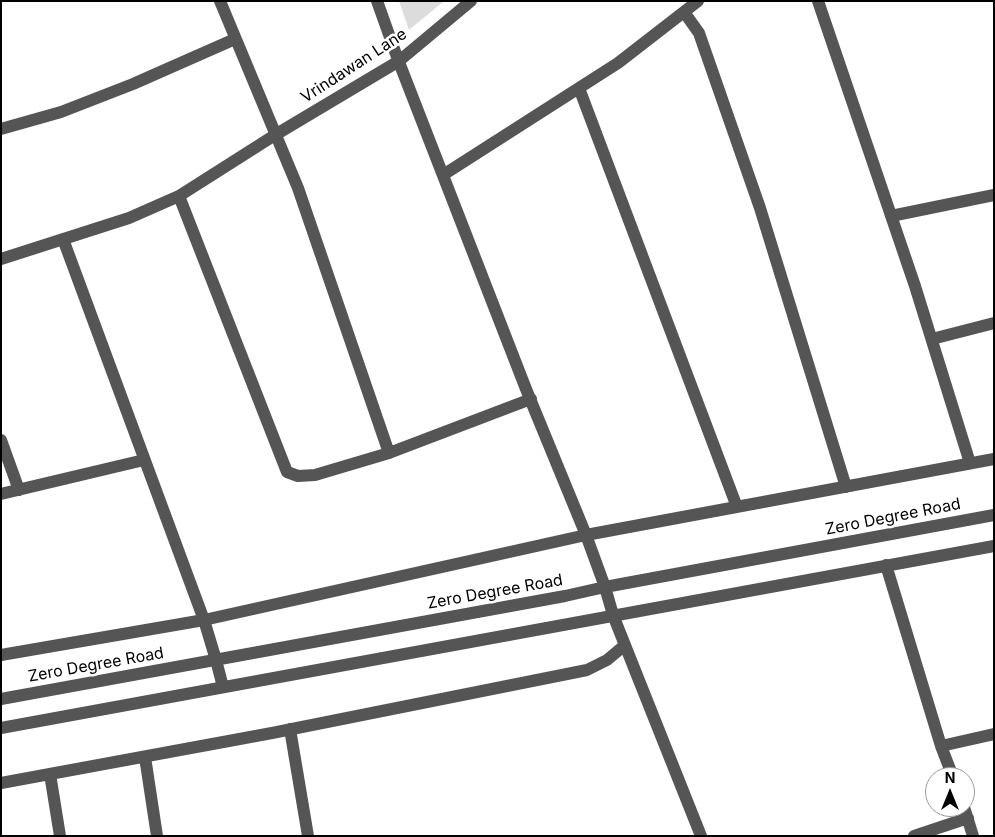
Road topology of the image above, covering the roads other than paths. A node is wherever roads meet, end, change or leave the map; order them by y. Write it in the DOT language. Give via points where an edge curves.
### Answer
graph roads {
  1 [pos="220,1"];
  2 [pos="377,1"];
  3 [pos="471,1"];
  4 [pos="698,1"];
  5 [pos="818,1"];
  6 [pos="684,12"];
  7 [pos="235,39"];
  8 [pos="398,61"];
  9 [pos="579,88"];
  10 [pos="1,129"];
  11 [pos="276,135"];
  12 [pos="443,175"];
  13 [pos="994,195"];
  14 [pos="179,196"];
  15 [pos="891,216"];
  16 [pos="63,239"];
  17 [pos="1,259"];
  18 [pos="994,323"];
  19 [pos="932,339"];
  20 [pos="531,400"];
  21 [pos="1,440"];
  22 [pos="389,453"];
  23 [pos="994,459"];
  24 [pos="144,460"];
  25 [pos="970,463"];
  26 [pos="846,487"];
  27 [pos="19,490"];
  28 [pos="1,494"];
  29 [pos="737,507"];
  30 [pos="994,515"];
  31 [pos="586,535"];
  32 [pos="994,546"];
  33 [pos="886,565"];
  34 [pos="605,587"];
  35 [pos="613,615"];
  36 [pos="204,620"];
  37 [pos="625,645"];
  38 [pos="1,655"];
  39 [pos="216,660"];
  40 [pos="223,687"];
  41 [pos="1,699"];
  42 [pos="1,728"];
  43 [pos="290,729"];
  44 [pos="994,734"];
  45 [pos="941,746"];
  46 [pos="145,756"];
  47 [pos="949,767"];
  48 [pos="50,774"];
  49 [pos="1,783"];
  50 [pos="955,817"];
  51 [pos="968,817"];
  52 [pos="60,836"];
  53 [pos="157,836"];
  54 [pos="308,836"];
  55 [pos="701,836"];
  56 [pos="914,836"];
  57 [pos="974,836"];
  1 -- 7 [label="street"];
  2 -- 8 [label="street"];
  3 -- 8 [label="street, Vrindawan Lane"];
  4 -- 6 [label="street"];
  5 -- 15 [label="street"];
  6 -- 9 [label="street" via="618,63"];
  6 -- 26 [label="street" via="699,33 760,208"];
  7 -- 10 [label="street" via="60,112"];
  7 -- 11 [label="street"];
  8 -- 11 [label="street, Vrindawan Lane"];
  8 -- 12 [label="street"];
  9 -- 12 [label="street"];
  9 -- 29 [label="street"];
  11 -- 14 [label="street, Vrindawan Lane"];
  11 -- 22 [label="street" via="298,188"];
  12 -- 20 [label="street"];
  13 -- 15 [label="street"];
  14 -- 16 [label="street, Vrindawan Lane" via="129,218"];
  14 -- 22 [label="street" via="287,472 298,476 315,475"];
  15 -- 19 [label="street"];
  16 -- 17 [label="street, Vrindawan Lane"];
  16 -- 24 [label="street"];
  18 -- 19 [label="street"];
  19 -- 25 [label="street"];
  20 -- 22 [label="street"];
  20 -- 31 [label="street"];
  21 -- 27 [label="street"];
  23 -- 25 [label="street"];
  24 -- 27 [label="street"];
  24 -- 36 [label="street"];
  25 -- 26 [label="street"];
  26 -- 29 [label="street"];
  27 -- 28 [label="street"];
  29 -- 31 [label="street"];
  30 -- 34 [label="street, Zero Degree Road"];
  31 -- 34 [label="street"];
  31 -- 36 [label="street"];
  32 -- 33 [label="street"];
  33 -- 35 [label="street"];
  33 -- 45 [label="street"];
  34 -- 35 [label="street"];
  34 -- 39 [label="street, Zero Degree Road"];
  35 -- 37 [label="street"];
  35 -- 40 [label="street"];
  36 -- 38 [label="street"];
  36 -- 39 [label="street"];
  37 -- 43 [label="street" via="607,660 587,670"];
  37 -- 55 [label="street"];
  39 -- 40 [label="street"];
  39 -- 41 [label="street, Zero Degree Road"];
  40 -- 42 [label="street"];
  43 -- 46 [label="street"];
  43 -- 54 [label="street"];
  44 -- 45 [label="street"];
  45 -- 47 [label="street"];
  46 -- 48 [label="street"];
  46 -- 53 [label="street"];
  48 -- 49 [label="street"];
  48 -- 52 [label="street"];
  50 -- 56 [label="street"];
  51 -- 57 [label="street"];
}
